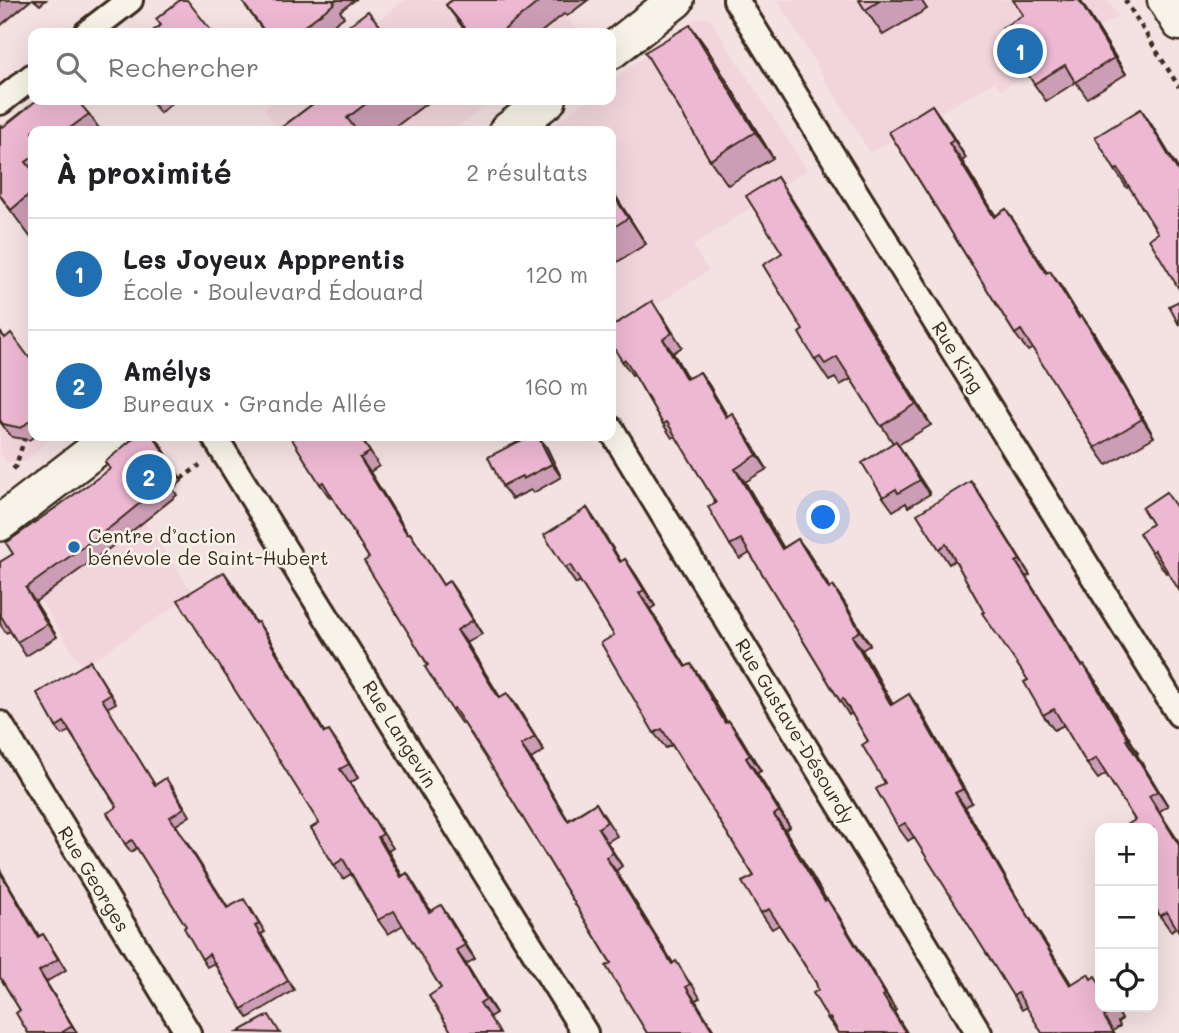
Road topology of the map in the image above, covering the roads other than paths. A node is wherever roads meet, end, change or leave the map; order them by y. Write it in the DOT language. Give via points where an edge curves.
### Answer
graph roads {
  1 [pos="130,0"];
  2 [pos="676,0"];
  3 [pos="736,0"];
  4 [pos="1164,0"];
  5 [pos="1179,24"];
  6 [pos="94,28"];
  7 [pos="616,47"];
  8 [pos="28,80"];
  9 [pos="0,102"];
  10 [pos="541,105"];
  11 [pos="514,126"];
  12 [pos="616,437"];
  13 [pos="106,441"];
  14 [pos="217,441"];
  15 [pos="2,517"];
  16 [pos="1179,714"];
  17 [pos="0,724"];
  18 [pos="188,1033"];
  19 [pos="585,1033"];
  20 [pos="979,1033"];
  1 -- 6 [label="street"];
  2 -- 7 [label="main road"];
  3 -- 16 [label="street, Rue King"];
  4 -- 5 [label="street"];
  8 -- 9 [label="street"];
  10 -- 11 [label="main road"];
  12 -- 20 [label="street, Rue Gustave-Désourdy"];
  13 -- 15 [label="main road"];
  14 -- 19 [label="street, Rue Langevin"];
  17 -- 18 [label="street, Rue Georges"];
}
